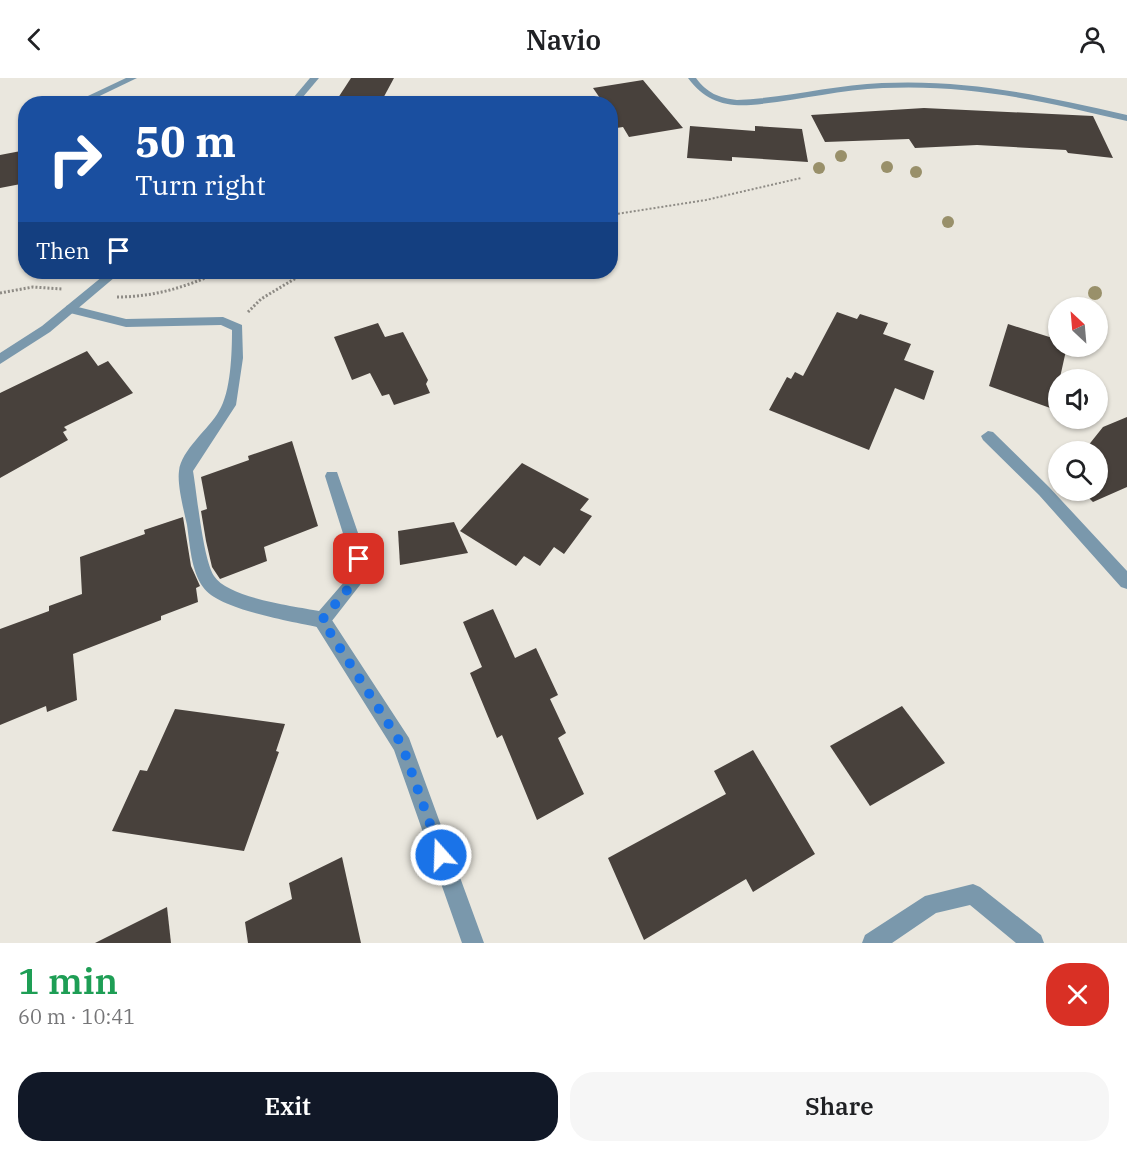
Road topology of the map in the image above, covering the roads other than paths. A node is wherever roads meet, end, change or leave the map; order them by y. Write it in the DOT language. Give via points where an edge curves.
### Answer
graph roads {
  1 [pos="133,78"];
  2 [pos="315,78"];
  3 [pos="692,78"];
  4 [pos="93,96"];
  5 [pos="299,96"];
  6 [pos="1127,118"];
  7 [pos="106,279"];
  8 [pos="70,309"];
  9 [pos="0,359"];
  10 [pos="988,436"];
  11 [pos="332,476"];
  12 [pos="1127,582"];
  13 [pos="322,620"];
  14 [pos="472,943"];
  15 [pos="873,943"];
  16 [pos="1033,943"];
  1 -- 4 [label="street"];
  2 -- 5 [label="street"];
  3 -- 6 [label="street" via="697,88 720,101 743,104 854,88 920,85 1010,92"];
  7 -- 8 [label="street"];
  8 -- 9 [label="street"];
  8 -- 13 [label="street" via="126,323 223,321 238,328 228,410 190,458 186,471 201,559 208,583 225,594"];
  10 -- 12 [label="street"];
  11 -- 13 [label="street" via="359,559 359,576"];
  13 -- 14 [label="street" via="402,745"];
  15 -- 16 [label="street" via="932,903 973,894"];
}
